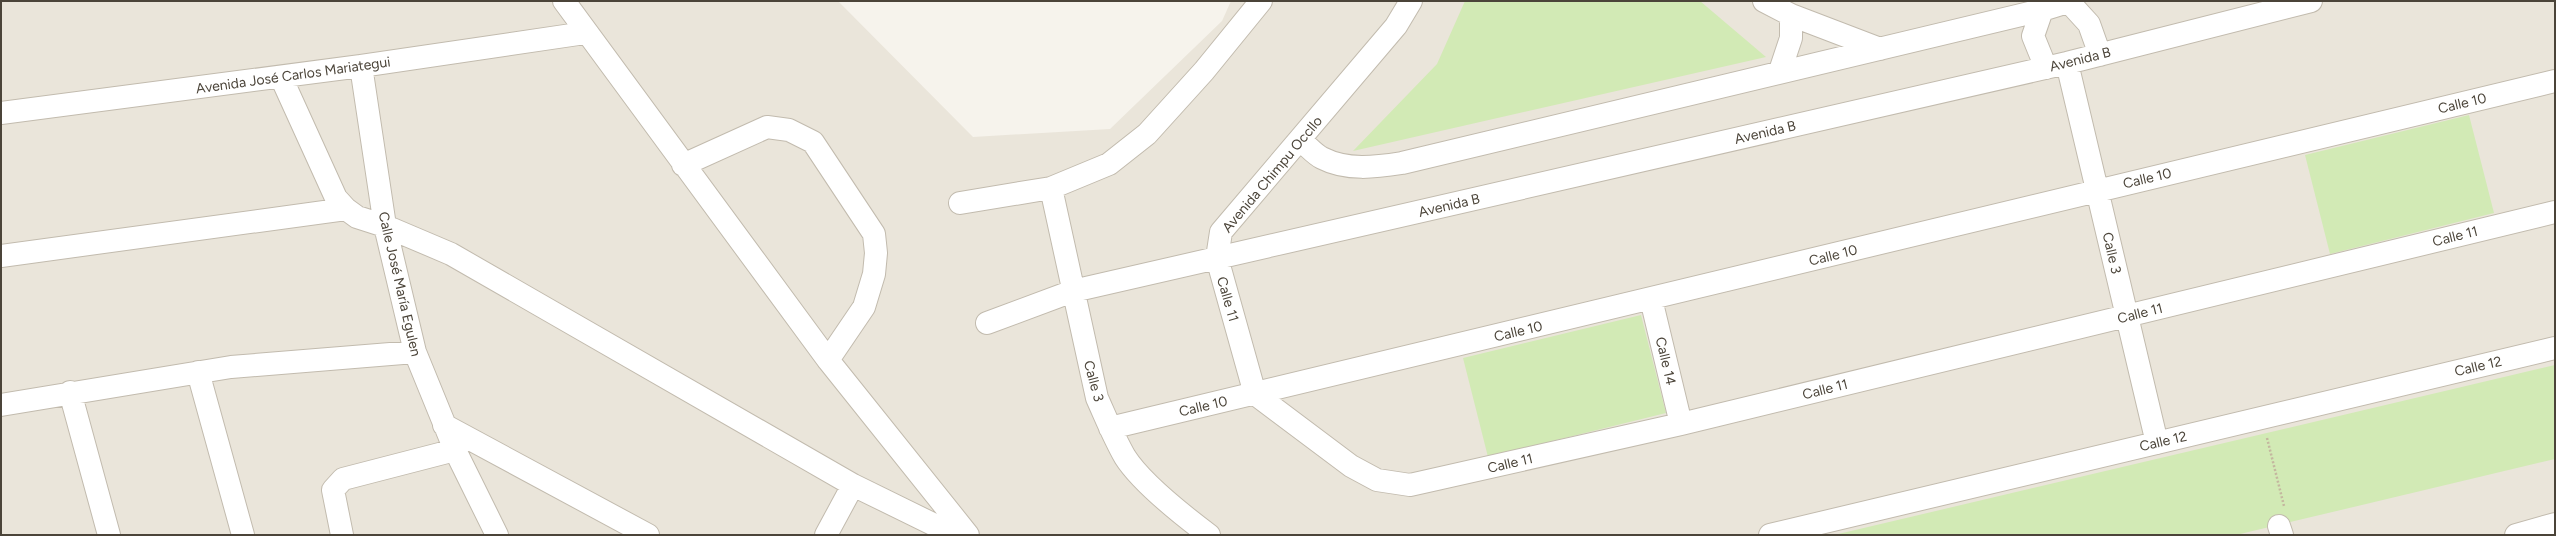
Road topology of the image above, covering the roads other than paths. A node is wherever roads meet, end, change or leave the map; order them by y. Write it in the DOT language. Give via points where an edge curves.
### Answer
graph roads {
  1 [pos="564,1"];
  2 [pos="1261,1"];
  3 [pos="1411,1"];
  4 [pos="1764,1"];
  5 [pos="2069,1"];
  6 [pos="2311,1"];
  7 [pos="2041,6"];
  8 [pos="1791,15"];
  9 [pos="585,33"];
  10 [pos="1880,49"];
  11 [pos="2100,55"];
  12 [pos="2067,63"];
  13 [pos="361,66"];
  14 [pos="2046,68"];
  15 [pos="1780,71"];
  16 [pos="281,77"];
  17 [pos="2555,81"];
  18 [pos="1,113"];
  19 [pos="1300,140"];
  20 [pos="683,165"];
  21 [pos="1051,188"];
  22 [pos="2097,190"];
  23 [pos="960,203"];
  24 [pos="346,209"];
  25 [pos="2555,212"];
  26 [pos="385,226"];
  27 [pos="1,256"];
  28 [pos="1217,258"];
  29 [pos="1073,291"];
  30 [pos="1651,299"];
  31 [pos="2127,316"];
  32 [pos="987,323"];
  33 [pos="2555,348"];
  34 [pos="415,352"];
  35 [pos="828,360"];
  36 [pos="198,372"];
  37 [pos="70,392"];
  38 [pos="1255,394"];
  39 [pos="1,405"];
  40 [pos="1681,424"];
  41 [pos="444,426"];
  42 [pos="1110,428"];
  43 [pos="2157,443"];
  44 [pos="455,450"];
  45 [pos="853,485"];
  46 [pos="2555,524"];
  47 [pos="930,529"];
  48 [pos="2516,534"];
  49 [pos="109,535"];
  50 [pos="243,535"];
  51 [pos="342,535"];
  52 [pos="497,535"];
  53 [pos="648,535"];
  54 [pos="826,535"];
  55 [pos="955,535"];
  56 [pos="968,535"];
  57 [pos="1209,535"];
  58 [pos="1770,535"];
  1 -- 9 [label="street"];
  2 -- 21 [label="street" via="1204,71 1147,134 1109,164"];
  3 -- 19 [label="street, Avenida Chimpu Occllo" via="1396,26"];
  4 -- 8 [label="street"];
  5 -- 7 [label="street"];
  5 -- 11 [label="street" via="2089,24"];
  6 -- 11 [label="street, Avenida B"];
  7 -- 10 [label="street"];
  7 -- 14 [label="street" via="2033,36"];
  8 -- 10 [label="street"];
  8 -- 15 [label="street" via="1791,38"];
  9 -- 13 [label="street, Avenida José Carlos Mariategui"];
  9 -- 20 [label="street"];
  10 -- 15 [label="street"];
  11 -- 12 [label="street, Avenida B"];
  12 -- 14 [label="street, Avenida B"];
  12 -- 22 [label="street, Calle 3"];
  13 -- 16 [label="street, Avenida José Carlos Mariategui"];
  13 -- 26 [label="street, Calle José María Egulen"];
  14 -- 28 [label="street, Avenida B"];
  15 -- 19 [label="street" via="1372,168 1346,165 1322,158"];
  16 -- 18 [label="street, Avenida José Carlos Mariategui"];
  16 -- 24 [label="street" via="336,198"];
  17 -- 22 [label="street, Calle 10"];
  19 -- 28 [label="street, Avenida Chimpu Occllo" via="1221,232"];
  20 -- 35 [label="street"];
  20 -- 35 [label="street" via="768,127 789,130 813,142 874,234 876,253 874,274 864,307"];
  21 -- 23 [label="street"];
  21 -- 29 [label="street, Calle 3"];
  22 -- 30 [label="street, Calle 10"];
  22 -- 31 [label="street, Calle 3"];
  24 -- 26 [label="street" via="357,217"];
  24 -- 27 [label="street"];
  25 -- 31 [label="street, Calle 11"];
  26 -- 34 [label="street, Calle José María Egulen"];
  26 -- 45 [label="street" via="451,254"];
  28 -- 29 [label="street"];
  28 -- 38 [label="street, Calle 11"];
  29 -- 32 [label="street"];
  29 -- 42 [label="street, Calle 3" via="1097,398"];
  30 -- 38 [label="street, Calle 10"];
  30 -- 40 [label="street, Calle 14"];
  31 -- 40 [label="street, Calle 11"];
  31 -- 43 [label="street, Calle 3"];
  33 -- 43 [label="street, Calle 12"];
  34 -- 36 [label="street"];
  34 -- 41 [label="street, Calle José María Egulen"];
  35 -- 56 [label="street"];
  36 -- 37 [label="street"];
  36 -- 50 [label="street"];
  37 -- 39 [label="street"];
  37 -- 49 [label="street"];
  38 -- 40 [label="street, Calle 11" via="1351,466 1377,480 1410,485"];
  38 -- 42 [label="street, Calle 10"];
  41 -- 44 [label="street, Calle José María Egulen"];
  41 -- 53 [label="street"];
  42 -- 57 [label="street, Calle 3" via="1131,464 1182,515"];
  43 -- 58 [label="street, Calle 12"];
  44 -- 51 [label="street" via="343,479 333,490"];
  44 -- 52 [label="street, Calle José María Egulen"];
  45 -- 47 [label="street"];
  45 -- 54 [label="street"];
  46 -- 48 [label="street"];
  47 -- 55 [label="street"];
}
